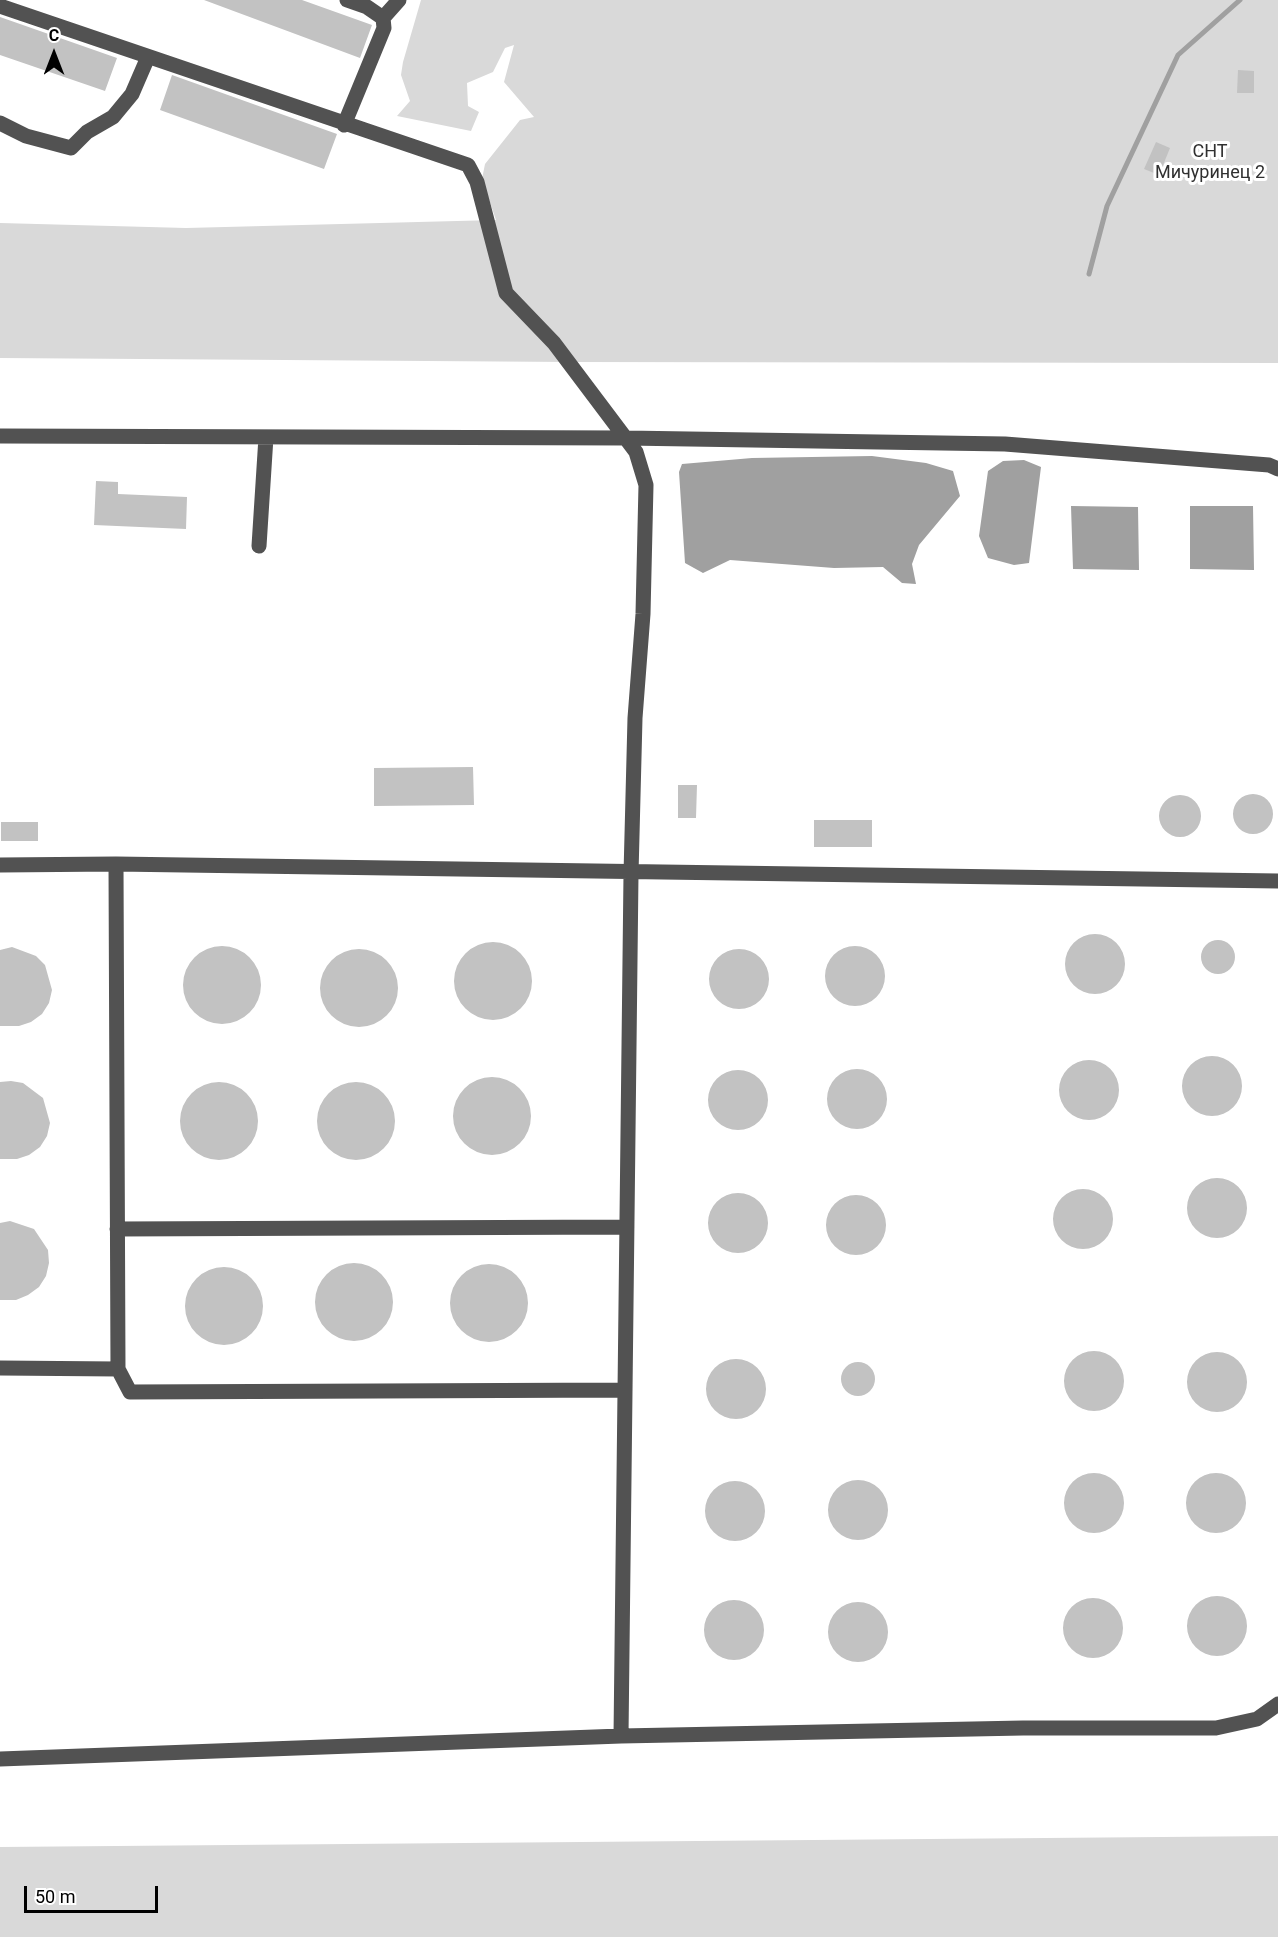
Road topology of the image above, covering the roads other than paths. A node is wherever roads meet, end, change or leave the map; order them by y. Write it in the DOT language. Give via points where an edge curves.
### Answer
graph roads {
  1 [pos="347,0"];
  2 [pos="399,0"];
  3 [pos="0,6"];
  4 [pos="383,18"];
  5 [pos="148,57"];
  6 [pos="0,123"];
  7 [pos="344,125"];
  8 [pos="0,436"];
  9 [pos="266,437"];
  10 [pos="626,438"];
  11 [pos="1274,467"];
  12 [pos="259,546"];
  13 [pos="116,864"];
  14 [pos="0,865"];
  15 [pos="631,874"];
  16 [pos="1278,881"];
  17 [pos="627,1227"];
  18 [pos="117,1229"];
  19 [pos="0,1368"];
  20 [pos="118,1369"];
  21 [pos="625,1390"];
  22 [pos="1278,1704"];
  23 [pos="621,1736"];
  24 [pos="0,1759"];
  1 -- 4 [label="street"];
  2 -- 4 [label="street"];
  3 -- 5 [label="street"];
  4 -- 7 [label="street" via="384,28"];
  5 -- 6 [label="street" via="132,93 113,117 87,132 71,148 26,136"];
  5 -- 7 [label="street"];
  7 -- 10 [label="street" via="468,165 477,182 506,293 554,343"];
  8 -- 9 [label="street"];
  9 -- 10 [label="street"];
  9 -- 12 [label="street"];
  10 -- 11 [label="street" via="1005,444"];
  10 -- 15 [label="street" via="636,452 646,485"];
  13 -- 14 [label="street"];
  13 -- 15 [label="street"];
  13 -- 18 [label="street"];
  15 -- 16 [label="street"];
  15 -- 17 [label="street"];
  17 -- 18 [label="street"];
  17 -- 21 [label="street"];
  18 -- 20 [label="street"];
  19 -- 20 [label="street"];
  20 -- 21 [label="street" via="130,1392"];
  21 -- 23 [label="street"];
  22 -- 23 [label="street" via="1257,1719 1216,1728"];
  23 -- 24 [label="street"];
}
